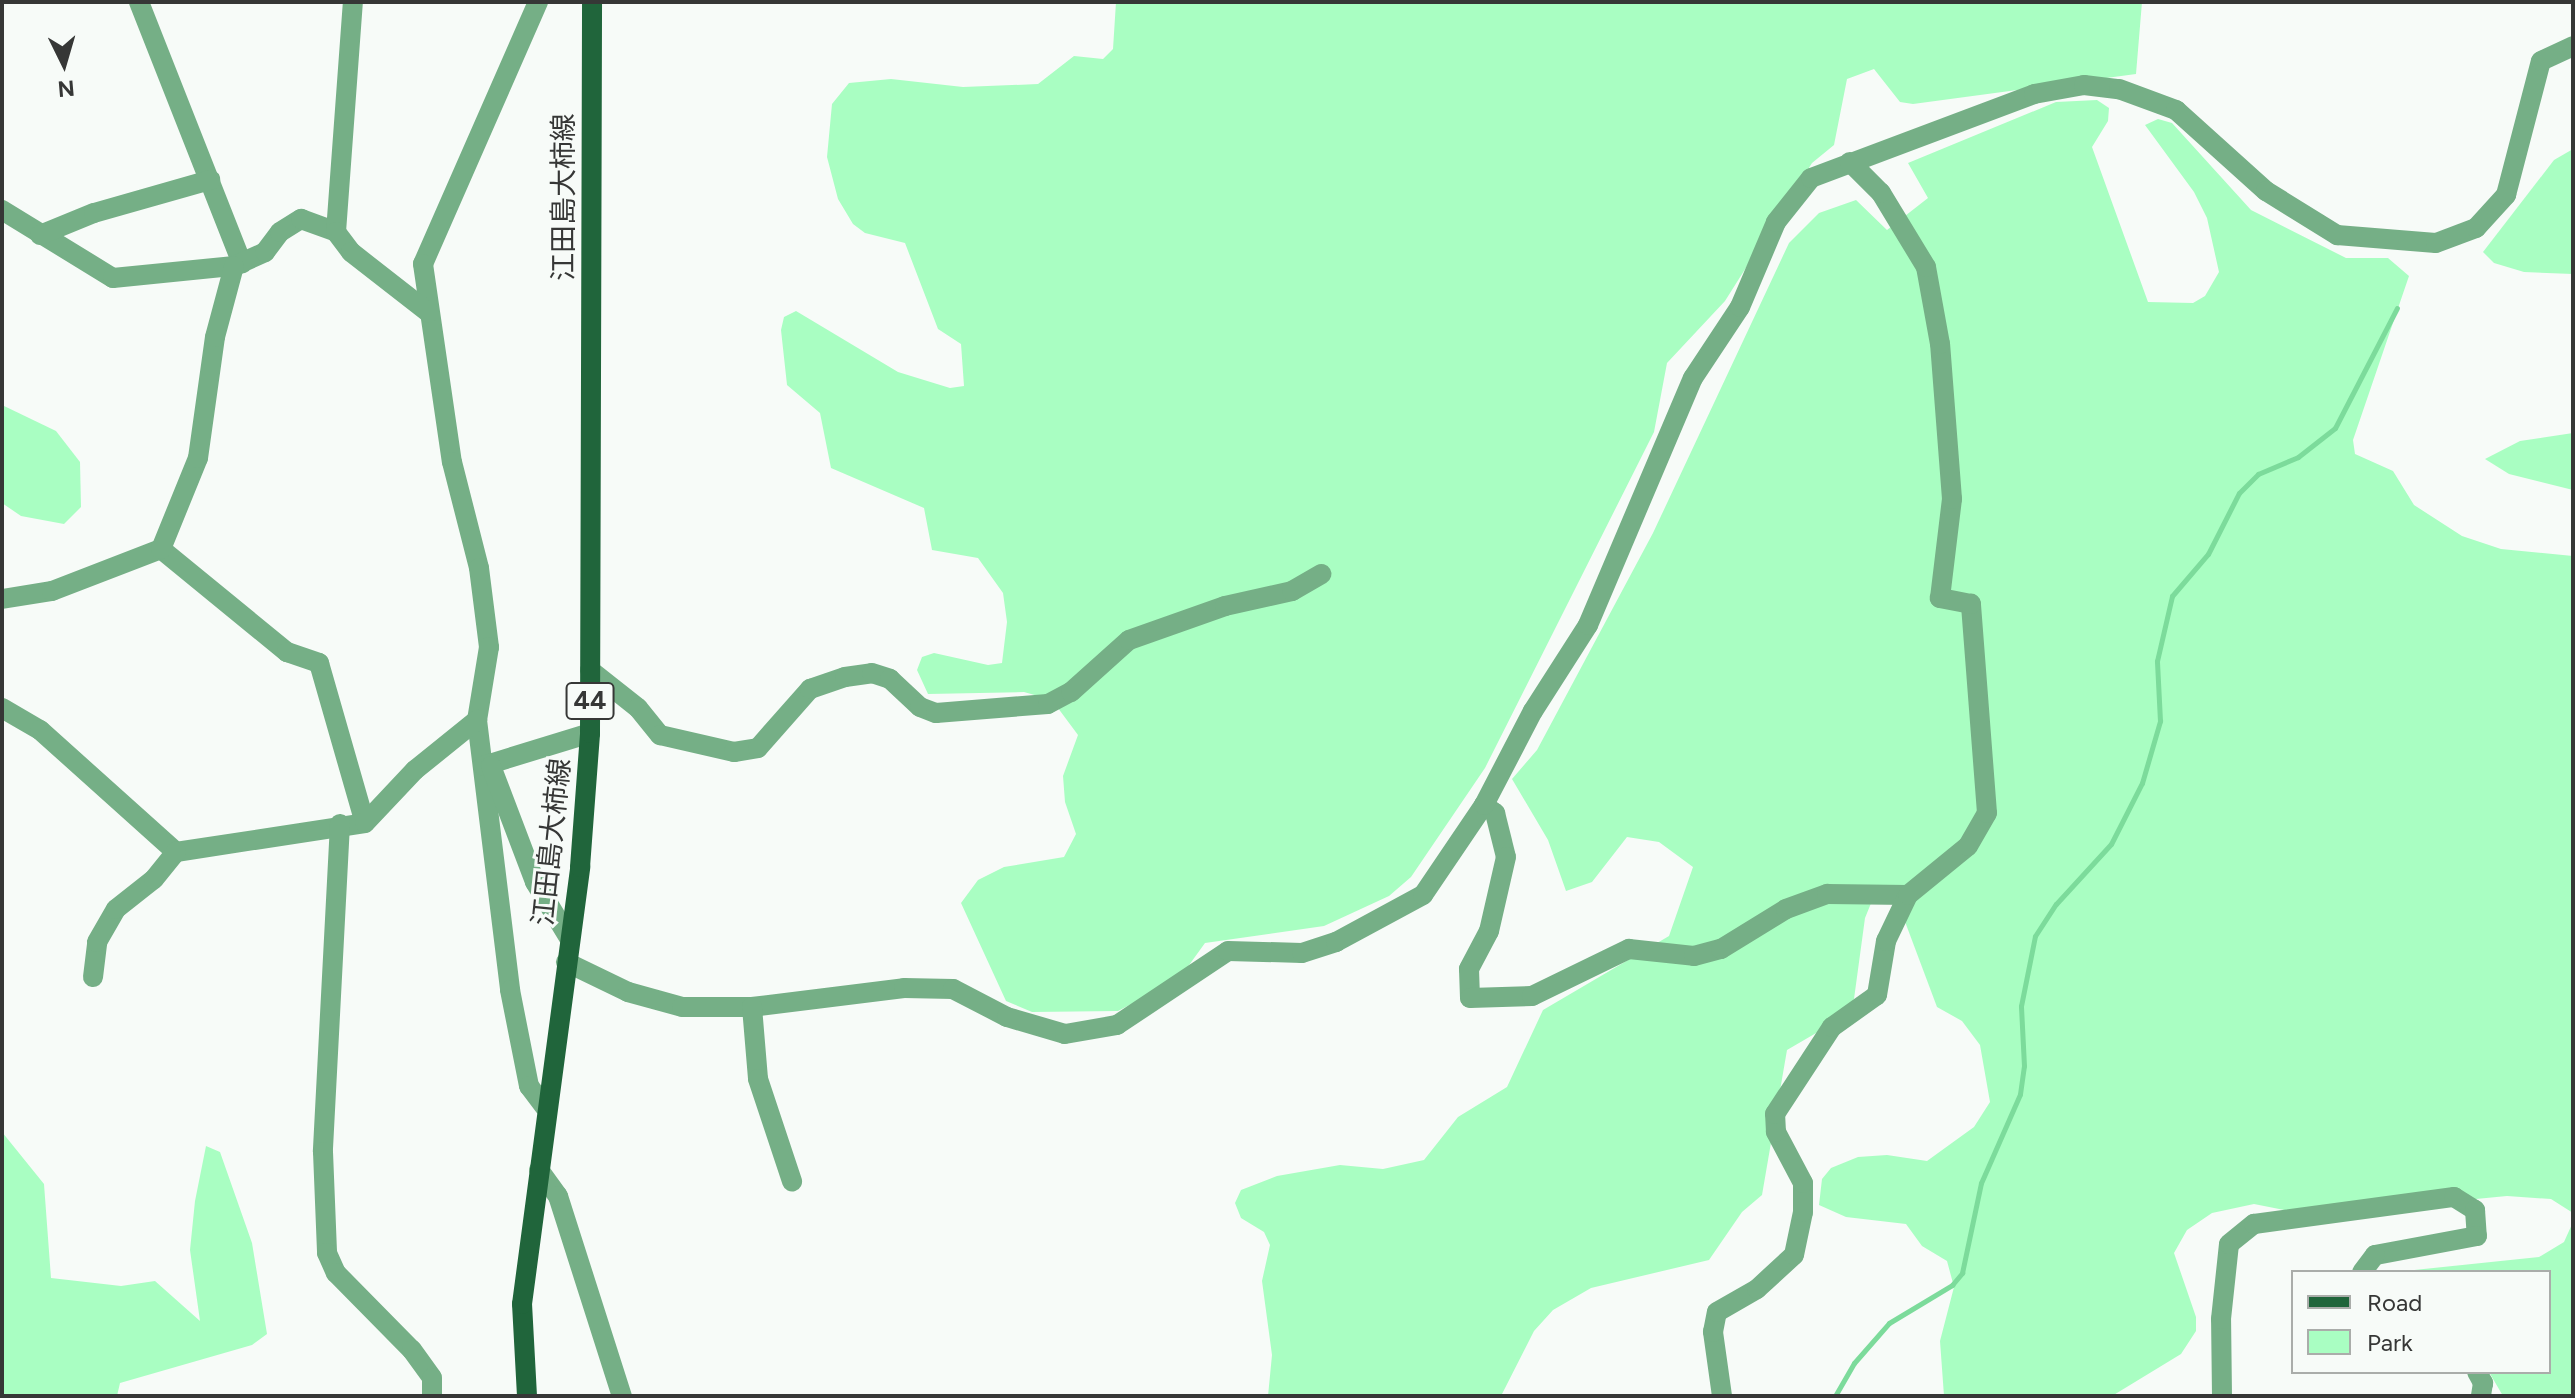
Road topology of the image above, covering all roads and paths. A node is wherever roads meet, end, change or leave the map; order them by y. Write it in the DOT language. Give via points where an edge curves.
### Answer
graph roads {
  1 [pos="139,2"];
  2 [pos="353,2"];
  3 [pos="538,2"];
  4 [pos="592,2"];
  5 [pos="2573,46"];
  6 [pos="1850,162"];
  7 [pos="210,180"];
  8 [pos="2,210"];
  9 [pos="336,232"];
  10 [pos="40,235"];
  11 [pos="238,264"];
  12 [pos="429,313"];
  13 [pos="161,549"];
  14 [pos="1321,574"];
  15 [pos="2,599"];
  16 [pos="590,670"];
  17 [pos="2,708"];
  18 [pos="477,720"];
  19 [pos="590,733"];
  20 [pos="487,766"];
  21 [pos="1484,805"];
  22 [pos="365,823"];
  23 [pos="340,824"];
  24 [pos="176,852"];
  25 [pos="1908,895"];
  26 [pos="569,938"];
  27 [pos="566,962"];
  28 [pos="93,977"];
  29 [pos="752,1007"];
  30 [pos="545,1107"];
  31 [pos="539,1170"];
  32 [pos="792,1181"];
  33 [pos="2364,1270"];
  34 [pos="2478,1374"];
  35 [pos="432,1396"];
  36 [pos="527,1396"];
  37 [pos="622,1396"];
  38 [pos="1722,1396"];
  39 [pos="2222,1396"];
  40 [pos="2481,1396"];
  1 -- 7 [label="street"];
  2 -- 9 [label="street"];
  3 -- 12 [label="street" via="423,264"];
  4 -- 16 [label="main road, 江田島大柿線 / 44"];
  5 -- 6 [label="street" via="2541,61 2506,195 2476,228 2436,243 2337,235 2314,225 2266,191 2176,110 2119,89 2084,85 2034,94"];
  6 -- 21 [label="street" via="1811,178 1776,222 1740,307 1693,378 1588,625 1533,711"];
  6 -- 25 [label="street" via="1881,193 1926,267 1940,344 1952,499 1940,598 1971,604 1982,692 1979,724 1987,813 1968,846"];
  7 -- 10 [label="street" via="94,213"];
  7 -- 11 [label="street"];
  8 -- 10 [label="street"];
  9 -- 11 [label="street" via="301,219 280,232 265,252"];
  9 -- 12 [label="street" via="351,252"];
  10 -- 11 [label="street" via="113,278"];
  11 -- 13 [label="street" via="215,337 198,458"];
  12 -- 18 [label="street" via="489,647"];
  13 -- 15 [label="street" via="52,591"];
  13 -- 22 [label="street" via="287,652 319,663"];
  14 -- 16 [label="street" via="1292,591 1225,606 1129,640 1071,692 1048,704 936,713 920,707 890,679 872,673 845,677 810,689 758,748 734,752 660,735 638,708"];
  16 -- 19 [label="main road, 江田島大柿線 / 44"];
  17 -- 24 [label="street" via="40,730"];
  18 -- 20 [label="street"];
  18 -- 22 [label="street" via="415,770"];
  19 -- 20 [label="street"];
  19 -- 26 [label="main road, 江田島大柿線 / 44"];
  20 -- 26 [label="street" via="535,882"];
  20 -- 30 [label="street" via="510,990 529,1086"];
  21 -- 25 [label="street" via="1495,813 1506,857 1489,931 1469,969 1470,998 1532,996 1629,949 1694,956 1721,949 1786,909 1827,894"];
  21 -- 29 [label="street" via="1423,895 1336,942 1302,953 1228,951 1117,1025 1065,1034 1007,1017 953,989 904,988"];
  22 -- 23 [label="street"];
  23 -- 24 [label="street"];
  23 -- 35 [label="street" via="323,1152 327,1253 336,1273 412,1350 432,1378"];
  24 -- 28 [label="street" via="154,879 116,909 97,942"];
  25 -- 38 [label="street" via="1886,941 1877,995 1832,1027 1775,1114 1776,1132 1803,1183 1803,1212 1794,1255 1757,1289 1717,1312 1713,1332"];
  26 -- 27 [label="main road, 江田島大柿線 / 44"];
  27 -- 29 [label="street" via="628,992 682,1007"];
  27 -- 30 [label="main road, 江田島大柿線 / 44"];
  29 -- 32 [label="street" via="758,1079"];
  30 -- 31 [label="main road, 江田島大柿線 / 44"];
  31 -- 36 [label="main road, 江田島大柿線 / 44" via="522,1304"];
  31 -- 37 [label="street" via="558,1196"];
  33 -- 39 [label="street" via="2375,1255 2477,1236 2475,1210 2454,1197 2254,1224 2229,1244 2221,1319"];
  34 -- 40 [label="street"];
}
